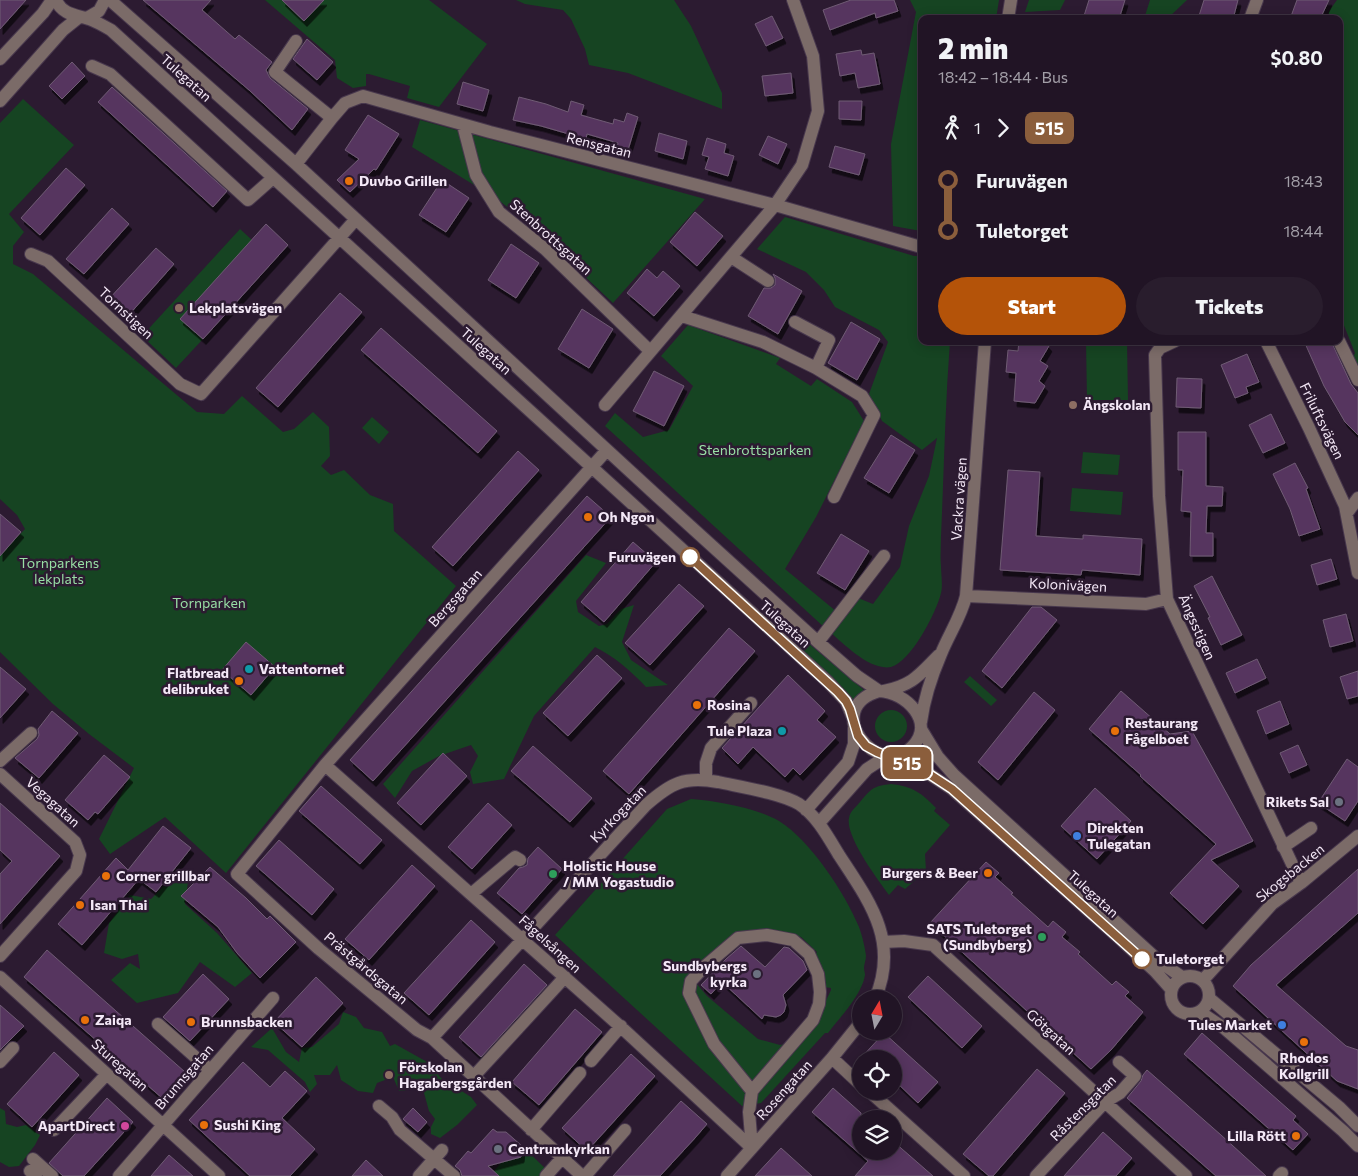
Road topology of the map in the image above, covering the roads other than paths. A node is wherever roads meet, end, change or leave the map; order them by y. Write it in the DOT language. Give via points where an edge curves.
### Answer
graph roads {
  1 [pos="52,0"];
  2 [pos="56,0"];
  3 [pos="105,0"];
  4 [pos="110,0"];
  5 [pos="793,0"];
  6 [pos="1011,0"];
  7 [pos="1257,0"];
  8 [pos="1009,15"];
  9 [pos="1251,15"];
  10 [pos="82,18"];
  11 [pos="296,41"];
  12 [pos="0,59"];
  13 [pos="92,66"];
  14 [pos="0,101"];
  15 [pos="332,118"];
  16 [pos="463,125"];
  17 [pos="296,164"];
  18 [pos="273,178"];
  19 [pos="774,205"];
  20 [pos="356,219"];
  21 [pos="339,238"];
  22 [pos="918,246"];
  23 [pos="32,254"];
  24 [pos="731,257"];
  25 [pos="768,281"];
  26 [pos="682,316"];
  27 [pos="796,322"];
  28 [pos="985,345"];
  29 [pos="1166,345"];
  30 [pos="1268,345"];
  31 [pos="1341,345"];
  32 [pos="650,351"];
  33 [pos="816,368"];
  34 [pos="1358,380"];
  35 [pos="605,405"];
  36 [pos="607,450"];
  37 [pos="592,467"];
  38 [pos="834,497"];
  39 [pos="1358,498"];
  40 [pos="1347,514"];
  41 [pos="884,556"];
  42 [pos="1358,573"];
  43 [pos="966,596"];
  44 [pos="1167,599"];
  45 [pos="818,642"];
  46 [pos="941,654"];
  47 [pos="881,691"];
  48 [pos="752,703"];
  49 [pos="854,723"];
  50 [pos="921,726"];
  51 [pos="31,733"];
  52 [pos="891,756"];
  53 [pos="0,761"];
  54 [pos="325,765"];
  55 [pos="0,774"];
  56 [pos="706,780"];
  57 [pos="806,810"];
  58 [pos="819,823"];
  59 [pos="1311,828"];
  60 [pos="1358,836"];
  61 [pos="1283,847"];
  62 [pos="520,860"];
  63 [pos="1301,883"];
  64 [pos="471,894"];
  65 [pos="1090,904"];
  66 [pos="1120,932"];
  67 [pos="522,939"];
  68 [pos="883,942"];
  69 [pos="0,956"];
  70 [pos="0,977"];
  71 [pos="1182,977"];
  72 [pos="565,978"];
  73 [pos="1203,980"];
  74 [pos="1171,989"];
  75 [pos="879,990"];
  76 [pos="273,998"];
  77 [pos="1209,998"];
  78 [pos="1200,1012"];
  79 [pos="158,1024"];
  80 [pos="620,1026"];
  81 [pos="852,1033"];
  82 [pos="432,1038"];
  83 [pos="14,1048"];
  84 [pos="832,1058"];
  85 [pos="591,1061"];
  86 [pos="0,1062"];
  87 [pos="1119,1062"];
  88 [pos="210,1070"];
  89 [pos="580,1073"];
  90 [pos="107,1074"];
  91 [pos="474,1076"];
  92 [pos="852,1077"];
  93 [pos="752,1091"];
  94 [pos="879,1100"];
  95 [pos="1105,1102"];
  96 [pos="379,1106"];
  97 [pos="162,1124"];
  98 [pos="1358,1126"];
  99 [pos="54,1130"];
  100 [pos="531,1130"];
  101 [pos="625,1130"];
  102 [pos="1358,1146"];
  103 [pos="752,1148"];
  104 [pos="438,1154"];
  105 [pos="562,1158"];
  106 [pos="33,1169"];
  107 [pos="52,1176"];
  108 [pos="119,1176"];
  109 [pos="219,1176"];
  110 [pos="419,1176"];
  111 [pos="454,1176"];
  112 [pos="546,1176"];
  113 [pos="584,1176"];
  114 [pos="727,1176"];
  115 [pos="964,1176"];
  116 [pos="1036,1176"];
  117 [pos="1186,1176"];
  1 -- 12 [label="street"];
  2 -- 10 [label="street, Tulegatan" via="62,8"];
  3 -- 10 [label="street" via="99,11"];
  4 -- 17 [label="street, Tulegatan"];
  5 -- 19 [label="street" via="813,56 818,111 802,165"];
  6 -- 8 [label="street"];
  7 -- 9 [label="street"];
  10 -- 14 [label="street" via="63,30"];
  10 -- 18 [label="street, Tulegatan" via="111,30"];
  11 -- 15 [label="street" via="275,72"];
  13 -- 18 [label="street" via="110,74 248,200"];
  15 -- 16 [label="street, Rensgatan" via="345,103 363,96"];
  15 -- 17 [label="street, Rensgatan"];
  16 -- 19 [label="street, Rensgatan"];
  16 -- 32 [label="street, Stenbrottsgatan" via="476,175 499,212 544,249"];
  17 -- 20 [label="street, Tulegatan"];
  18 -- 21 [label="street, Tulegatan"];
  19 -- 22 [label="street, Rensgatan"];
  19 -- 24 [label="street"];
  20 -- 21 [label="street"];
  20 -- 36 [label="street, Tulegatan"];
  21 -- 23 [label="street, Tornstigen" via="201,394 180,384 48,261"];
  21 -- 37 [label="street, Tulegatan"];
  24 -- 25 [label="street"];
  24 -- 26 [label="street"];
  26 -- 32 [label="street"];
  26 -- 33 [label="street" via="762,342"];
  27 -- 33 [label="street" via="829,340"];
  28 -- 43 [label="street, Vackra vägen"];
  29 -- 44 [label="street, Ängsstigen" via="1155,355 1159,496"];
  30 -- 40 [label="street, Friluftsvägen"];
  31 -- 34 [label="street"];
  32 -- 35 [label="street"];
  33 -- 38 [label="street" via="862,396 874,415"];
  36 -- 37 [label="street, Bergsgatan"];
  36 -- 45 [label="street, Tulegatan"];
  37 -- 49 [label="street, Tulegatan" via="828,682 846,701"];
  37 -- 54 [label="street, Bergsgatan"];
  39 -- 40 [label="street"];
  40 -- 42 [label="street, Friluftsvägen"];
  41 -- 45 [label="street"];
  43 -- 44 [label="street, Kolonivägen" via="1146,604"];
  43 -- 46 [label="street, Vackra vägen"];
  44 -- 61 [label="street, Ängsstigen"];
  45 -- 47 [label="street, Tulegatan" via="857,676"];
  46 -- 47 [label="street, Vackra vägen" via="914,680 901,687"];
  46 -- 50 [label="street, Vackra vägen" via="925,700"];
  47 -- 49 [label="street" via="865,696 859,702"];
  47 -- 50 [label="street" via="898,695 910,705"];
  48 -- 56 [label="street" via="710,748"];
  49 -- 52 [label="street" via="866,746"];
  49 -- 57 [label="street" via="854,744 848,762"];
  50 -- 52 [label="street" via="920,737 908,751"];
  50 -- 65 [label="street, Tulegatan" via="930,746 948,768"];
  51 -- 53 [label="street"];
  52 -- 58 [label="street" via="867,769"];
  52 -- 65 [label="street, Tulegatan" via="923,770 952,789"];
  54 -- 64 [label="street, Fågelsången"];
  54 -- 82 [label="street, Prästgårdsgatan" via="237,874 319,949 417,1030"];
  55 -- 69 [label="street, Vegagatan" via="75,842 80,855 76,871"];
  56 -- 57 [label="street, Kyrkogatan" via="784,798"];
  56 -- 67 [label="street, Kyrkogatan" via="673,784 646,805"];
  57 -- 58 [label="street"];
  58 -- 68 [label="street" via="873,909"];
  59 -- 61 [label="street"];
  60 -- 63 [label="street, Skogsbacken"];
  61 -- 63 [label="street, Ängsstigen"];
  62 -- 64 [label="street" via="515,857"];
  63 -- 73 [label="street, Skogsbacken" via="1272,904"];
  64 -- 67 [label="street, Fågelsången"];
  65 -- 66 [label="street, Tulegatan"];
  66 -- 71 [label="street, Tulegatan"];
  66 -- 74 [label="street, Tulegatan"];
  67 -- 72 [label="street, Fågelsången"];
  67 -- 82 [label="street, Kyrkogatan"];
  68 -- 75 [label="street" via="885,960"];
  68 -- 95 [label="street, Götgatan" via="933,945"];
  70 -- 90 [label="street, Sturegatan"];
  71 -- 73 [label="street, Tulegatan" via="1191,975"];
  71 -- 74 [label="street"];
  72 -- 80 [label="street, Fågelsången"];
  72 -- 91 [label="street"];
  73 -- 77 [label="street"];
  74 -- 78 [label="street, Tulegatan" via="1172,1002 1177,1009 1185,1014"];
  76 -- 88 [label="street, Brunnsgatan"];
  77 -- 78 [label="street"];
  77 -- 98 [label="street"];
  78 -- 102 [label="street, Tulegatan" via="1224,1028"];
  79 -- 88 [label="street"];
  80 -- 85 [label="street"];
  80 -- 103 [label="street, Fågelsången"];
  81 -- 84 [label="street, Rosengatan"];
  82 -- 91 [label="street, Prästgårdsgatan"];
  83 -- 86 [label="street"];
  84 -- 92 [label="street"];
  84 -- 103 [label="street, Rosengatan"];
  87 -- 95 [label="street, Råstensgatan" via="1135,1076 1120,1093"];
  88 -- 97 [label="street, Brunnsgatan"];
  89 -- 100 [label="street"];
  90 -- 97 [label="street, Sturegatan"];
  90 -- 99 [label="street"];
  91 -- 100 [label="street, Prästgårdsgatan"];
  93 -- 93 [label="street" via="813,1020 819,1004 818,974 809,954 792,940 767,935 738,938 691,981 689,993 714,1044"];
  93 -- 103 [label="street" via="749,1112"];
  94 -- 115 [label="street"];
  95 -- 116 [label="street, Råstensgatan"];
  95 -- 117 [label="street, Götgatan"];
  96 -- 104 [label="street" via="392,1116 400,1130"];
  97 -- 108 [label="street, Brunnsgatan"];
  97 -- 109 [label="street, Sturegatan"];
  100 -- 105 [label="street, Prästgårdsgatan"];
  101 -- 113 [label="street, Prästgårdsgatan"];
  103 -- 114 [label="street, Rosengatan"];
  104 -- 110 [label="street"];
  104 -- 111 [label="street"];
  105 -- 112 [label="street"];
  105 -- 113 [label="street, Prästgårdsgatan"];
  106 -- 107 [label="street"];
}
